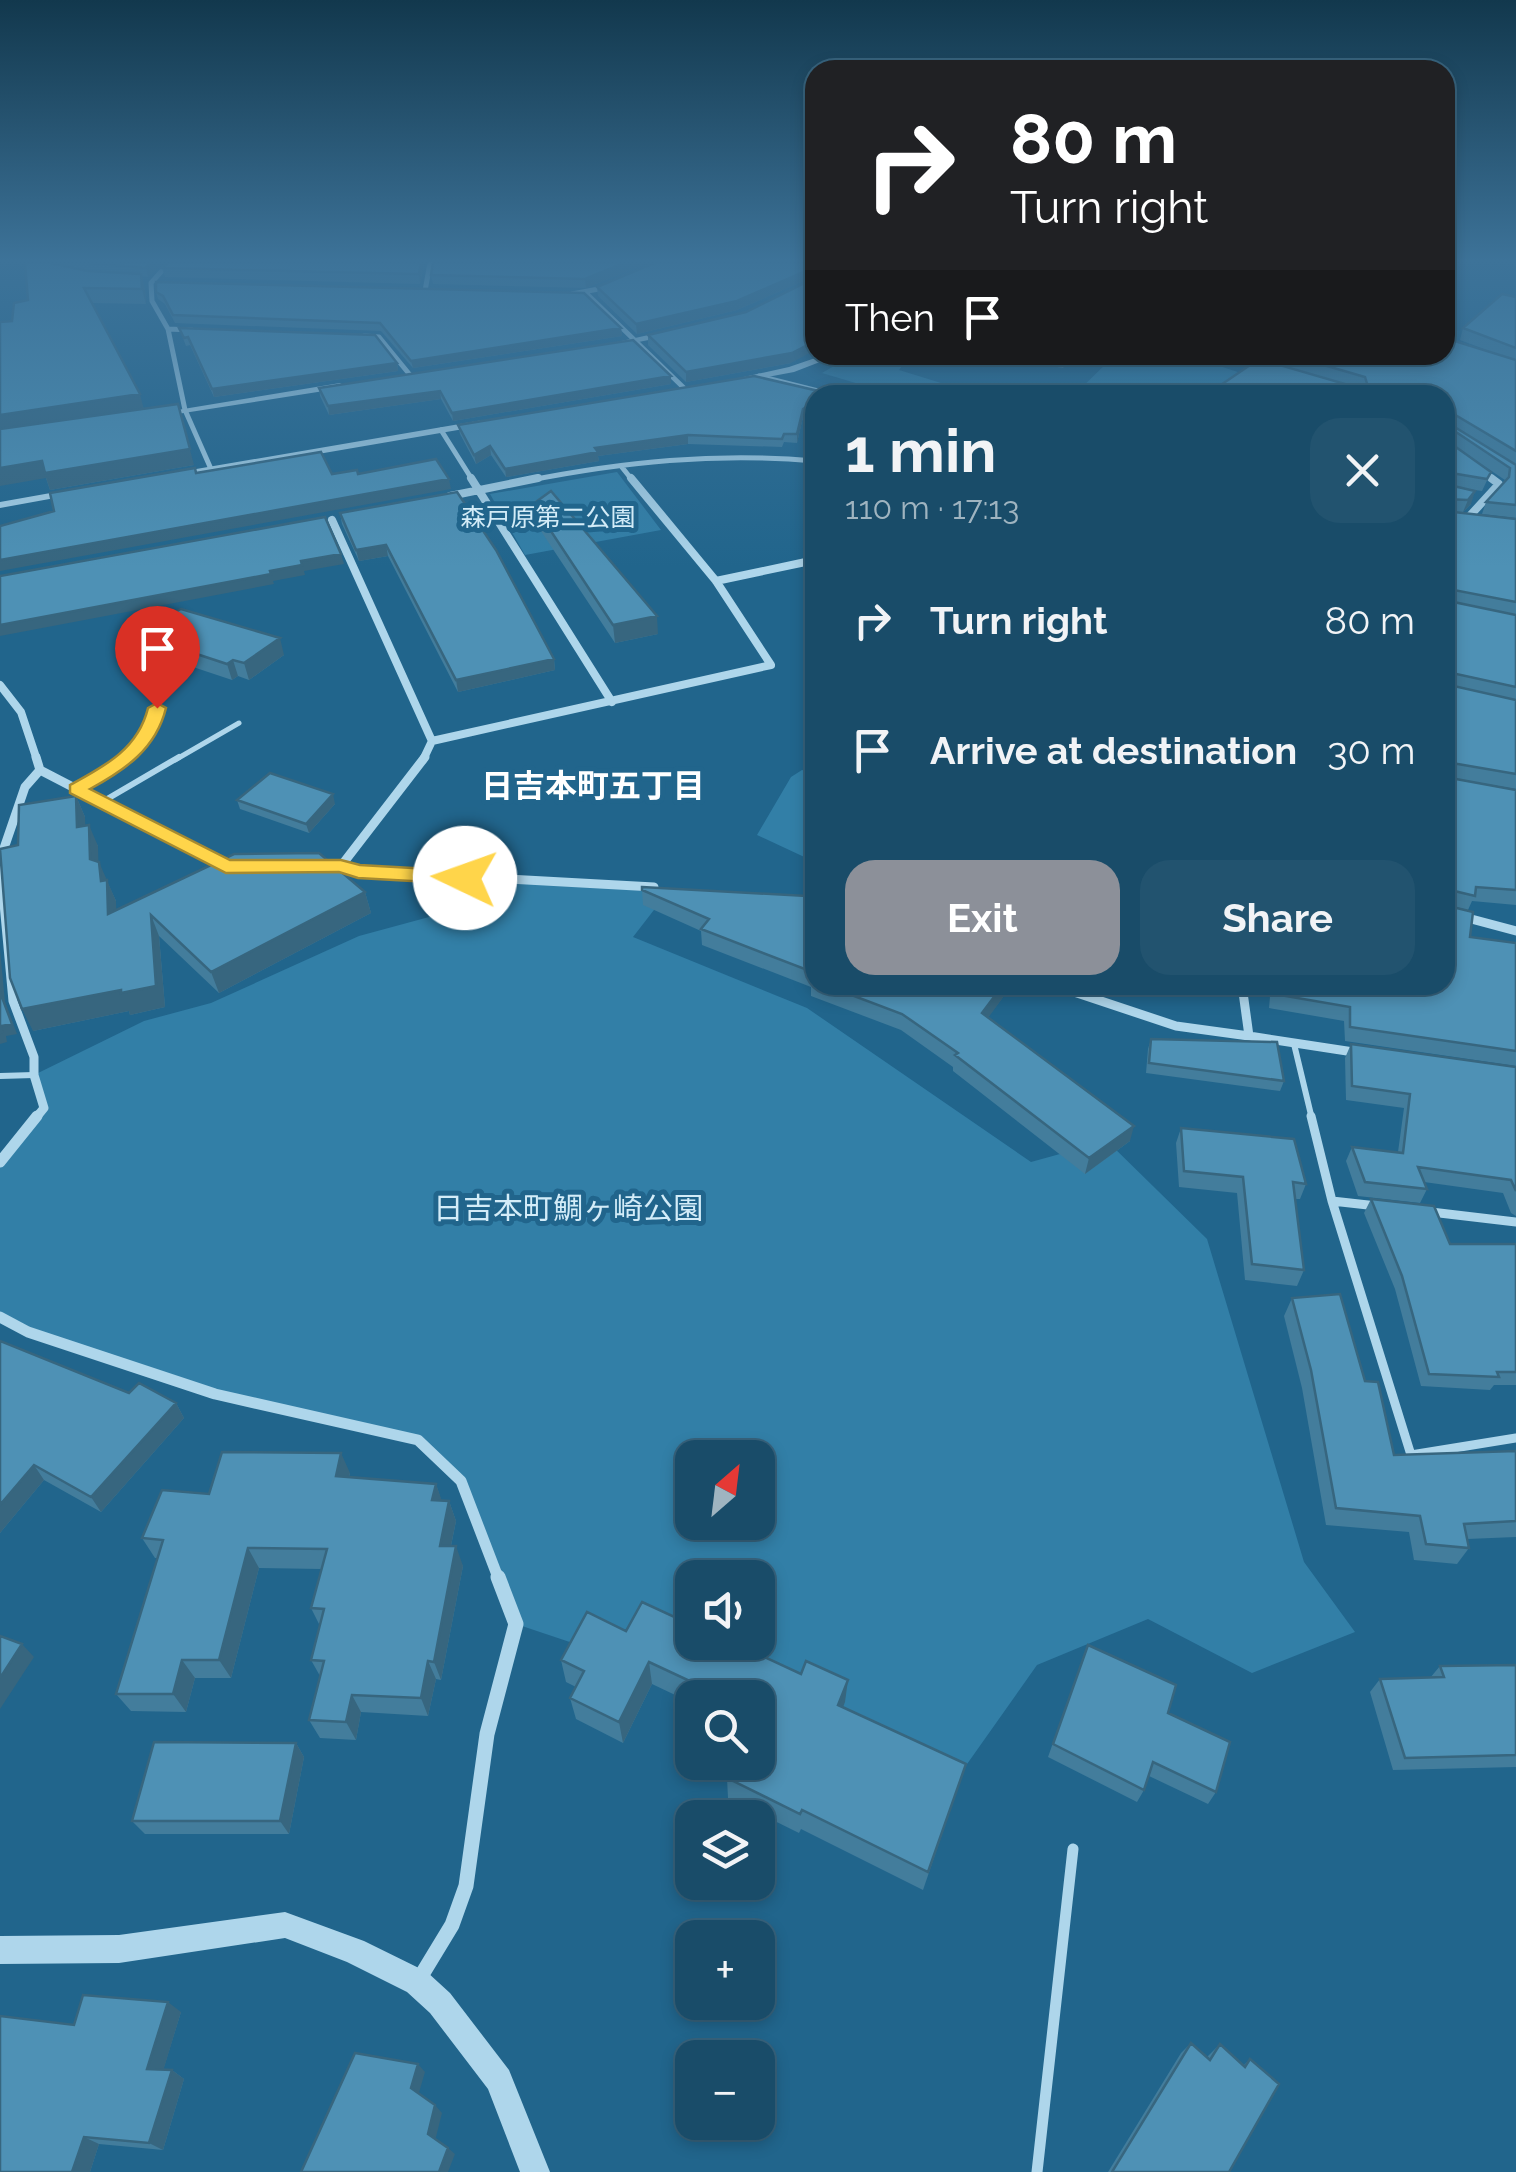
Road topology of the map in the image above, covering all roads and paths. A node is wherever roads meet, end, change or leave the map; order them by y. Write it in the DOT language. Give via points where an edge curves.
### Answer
graph roads {
  1 [pos="175,364"];
  2 [pos="402,364"];
  3 [pos="659,364"];
  4 [pos="805,365"];
  5 [pos="1259,365"];
  6 [pos="1276,370"];
  7 [pos="429,372"];
  8 [pos="410,375"];
  9 [pos="759,376"];
  10 [pos="391,378"];
  11 [pos="722,382"];
  12 [pos="352,384"];
  13 [pos="703,386"];
  14 [pos="805,388"];
  15 [pos="685,389"];
  16 [pos="666,392"];
  17 [pos="185,410"];
  18 [pos="148,416"];
  19 [pos="497,421"];
  20 [pos="441,430"];
  21 [pos="805,459"];
  22 [pos="1467,462"];
  23 [pos="622,466"];
  24 [pos="211,470"];
  25 [pos="154,479"];
  26 [pos="96,489"];
  27 [pos="476,491"];
  28 [pos="440,498"];
  29 [pos="0,504"];
  30 [pos="350,516"];
  31 [pos="1455,519"];
  32 [pos="332,520"];
  33 [pos="1466,520"];
  34 [pos="1476,520"];
  35 [pos="312,524"];
  36 [pos="805,562"];
  37 [pos="716,581"];
  38 [pos="0,685"];
  39 [pos="612,702"];
  40 [pos="157,708"];
  41 [pos="239,723"];
  42 [pos="432,742"];
  43 [pos="40,770"];
  44 [pos="76,789"];
  45 [pos="102,802"];
  46 [pos="245,866"];
  47 [pos="303,866"];
  48 [pos="341,866"];
  49 [pos="671,888"];
  50 [pos="1455,915"];
  51 [pos="1516,931"];
  52 [pos="1083,995"];
  53 [pos="1243,995"];
  54 [pos="1249,1036"];
  55 [pos="1294,1044"];
  56 [pos="1368,1054"];
  57 [pos="34,1075"];
  58 [pos="0,1076"];
  59 [pos="0,1162"];
  60 [pos="1332,1201"];
  61 [pos="1388,1208"];
  62 [pos="1424,1212"];
  63 [pos="1516,1222"];
  64 [pos="0,1317"];
  65 [pos="1516,1438"];
  66 [pos="1073,1849"];
  67 [pos="0,1950"];
  68 [pos="418,1982"];
  69 [pos="535,2172"];
  70 [pos="1037,2172"];
  1 -- 17 [label="street"];
  2 -- 8 [label="street"];
  3 -- 15 [label="street"];
  4 -- 9 [label="street"];
  5 -- 6 [label="street"];
  7 -- 8 [label="street"];
  8 -- 10 [label="street"];
  9 -- 11 [label="street"];
  9 -- 14 [label="street"];
  12 -- 17 [label="street"];
  13 -- 15 [label="street"];
  15 -- 16 [label="street"];
  17 -- 18 [label="street"];
  17 -- 24 [label="street"];
  19 -- 20 [label="street"];
  20 -- 24 [label="street"];
  20 -- 27 [label="street"];
  21 -- 23 [label="street" via="706,454"];
  22 -- 33 [label="street" via="1499,484"];
  23 -- 27 [label="street"];
  23 -- 37 [label="street"];
  24 -- 25 [label="street"];
  26 -- 29 [label="street"];
  27 -- 28 [label="street"];
  27 -- 39 [label="street"];
  30 -- 32 [label="street"];
  31 -- 33 [label="street"];
  32 -- 35 [label="street"];
  32 -- 42 [label="street"];
  33 -- 34 [label="street"];
  36 -- 37 [label="street"];
  37 -- 39 [label="street" via="772,664"];
  38 -- 43 [label="street" via="21,712"];
  39 -- 42 [label="street"];
  40 -- 44 [label="lane" via="136,749"];
  41 -- 45 [label="lane"];
  42 -- 48 [label="street"];
  43 -- 44 [label="street"];
  43 -- 57 [label="street" via="25,787 0,860 13,1002"];
  44 -- 45 [label="street"];
  45 -- 46 [label="street" via="226,866"];
  47 -- 48 [label="street"];
  48 -- 49 [label="street"];
  50 -- 51 [label="street"];
  52 -- 54 [label="street" via="1176,1026"];
  53 -- 54 [label="street"];
  54 -- 55 [label="street"];
  55 -- 56 [label="street"];
  55 -- 60 [label="lane"];
  57 -- 58 [label="lane"];
  57 -- 59 [label="street" via="44,1108"];
  60 -- 61 [label="lane"];
  60 -- 65 [label="lane" via="1411,1454"];
  62 -- 63 [label="lane"];
  64 -- 68 [label="street" via="214,1394 418,1440 462,1481 516,1624 487,1734 466,1886"];
  66 -- 70 [label="lane"];
  67 -- 68 [label="street" via="119,1949 285,1926"];
  68 -- 69 [label="street" via="499,2080"];
}
